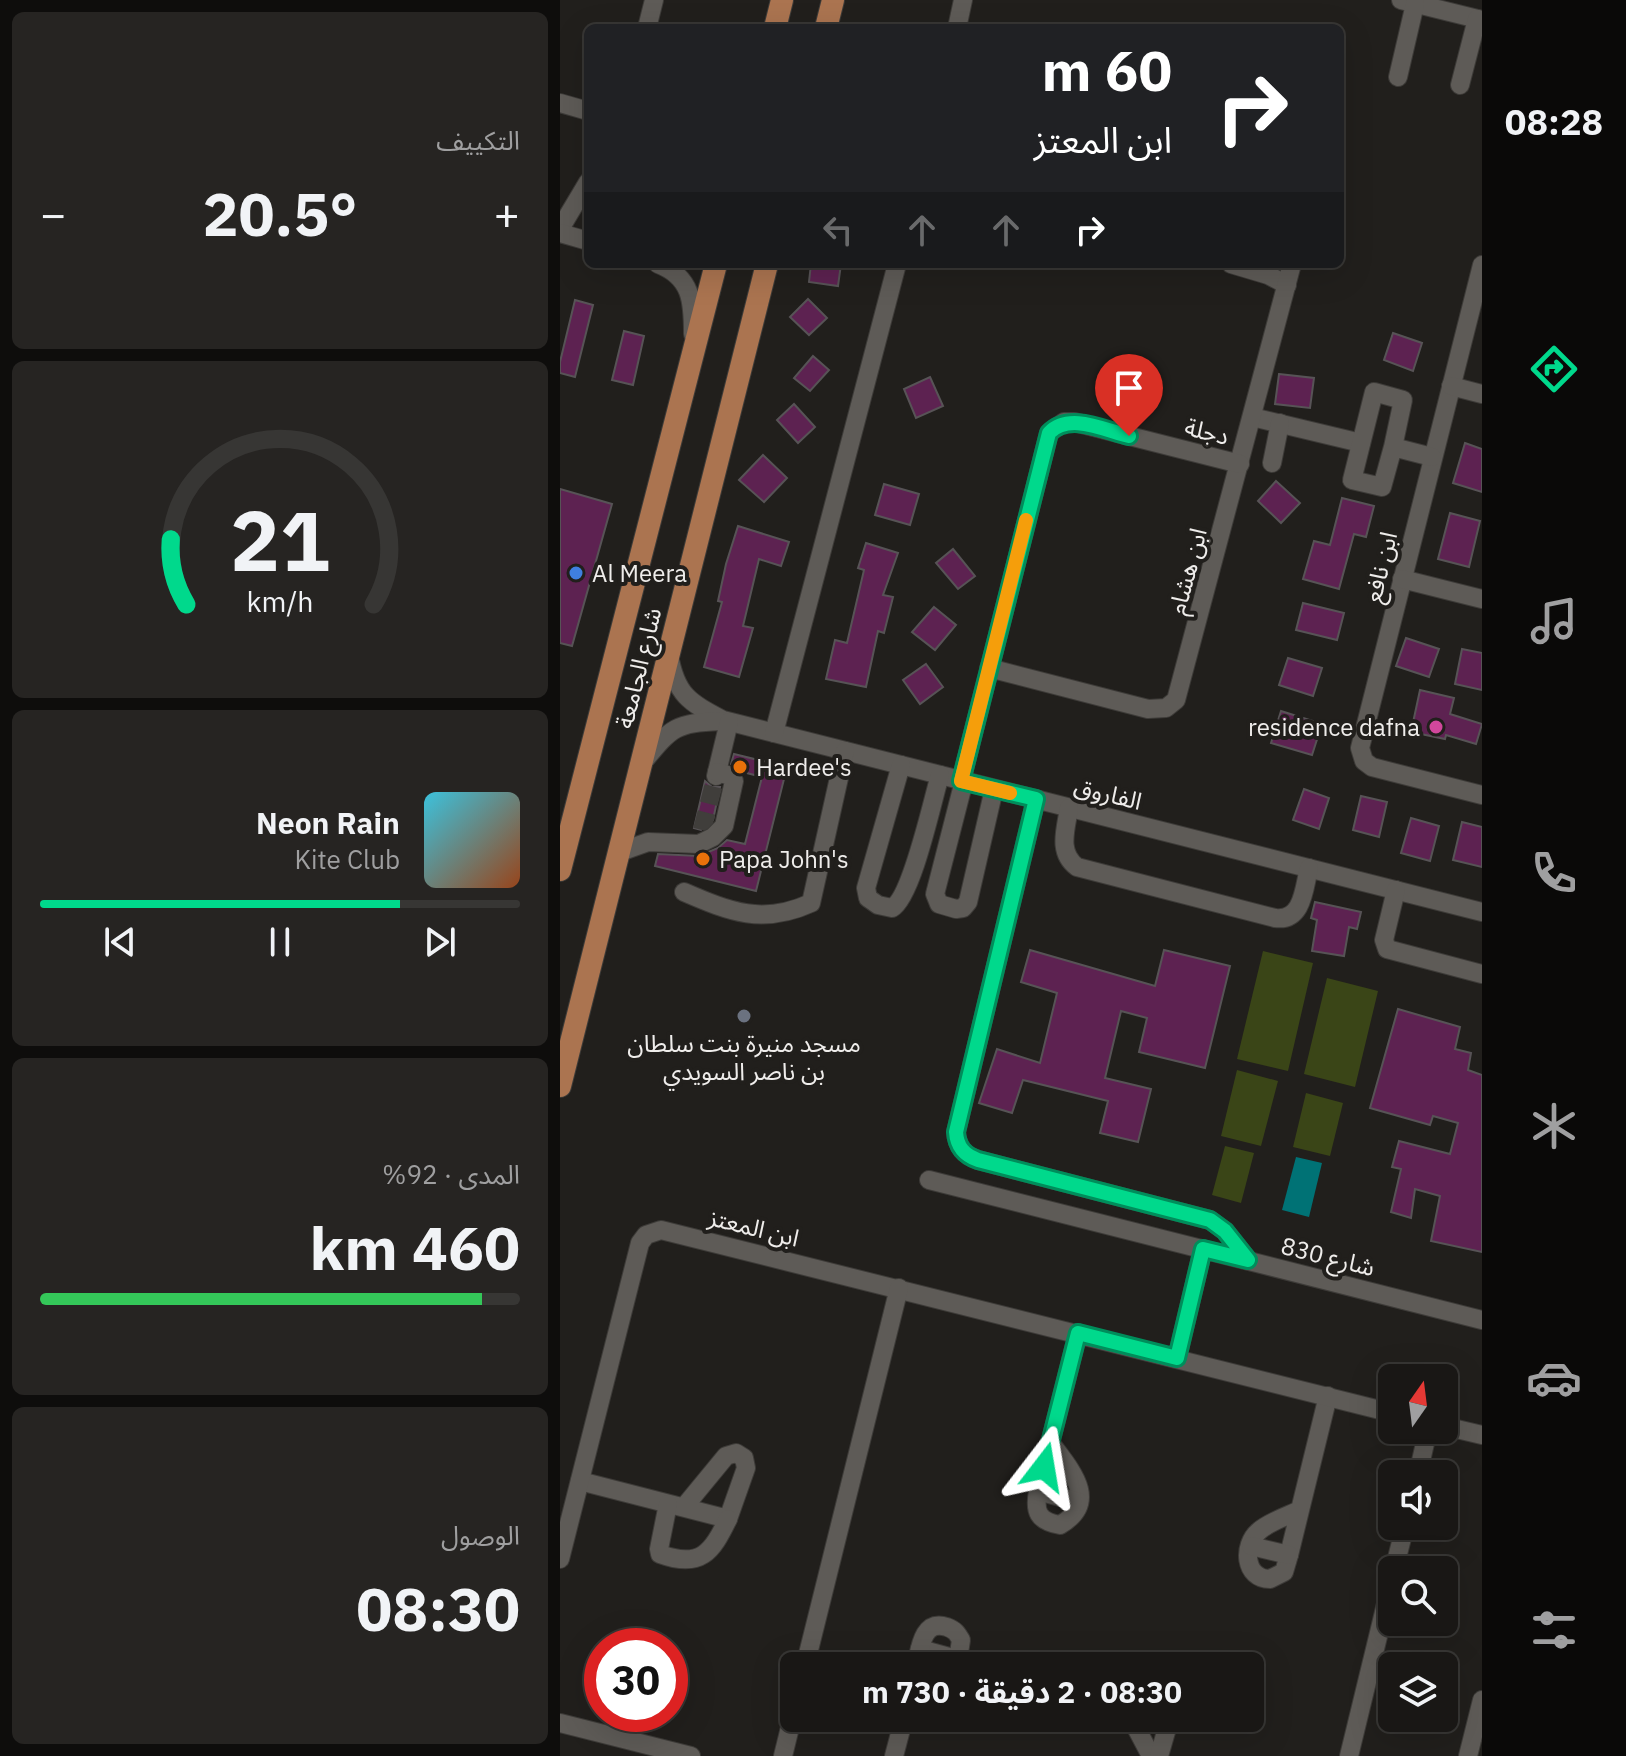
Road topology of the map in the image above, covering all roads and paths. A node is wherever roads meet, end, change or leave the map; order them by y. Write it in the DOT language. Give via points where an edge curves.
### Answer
graph roads {
  1 [pos="654,0"];
  2 [pos="782,0"];
  3 [pos="833,0"];
  4 [pos="963,0"];
  5 [pos="1408,2"];
  6 [pos="1479,20"];
  7 [pos="648,24"];
  8 [pos="776,24"];
  9 [pos="827,24"];
  10 [pos="958,24"];
  11 [pos="1398,77"];
  12 [pos="1460,85"];
  13 [pos="560,103"];
  14 [pos="584,110"];
  15 [pos="584,189"];
  16 [pos="560,231"];
  17 [pos="584,240"];
  18 [pos="1482,265"];
  19 [pos="664,268"];
  20 [pos="715,268"];
  21 [pos="766,268"];
  22 [pos="896,268"];
  23 [pos="1244,268"];
  24 [pos="1291,268"];
  25 [pos="1287,285"];
  26 [pos="693,358"];
  27 [pos="1451,386"];
  28 [pos="1482,394"];
  29 [pos="1252,417"];
  30 [pos="1280,423"];
  31 [pos="1361,443"];
  32 [pos="1393,447"];
  33 [pos="1432,457"];
  34 [pos="1272,463"];
  35 [pos="1240,464"];
  36 [pos="1402,579"];
  37 [pos="1482,599"];
  38 [pos="669,655"];
  39 [pos="989,668"];
  40 [pos="726,721"];
  41 [pos="774,733"];
  42 [pos="845,751"];
  43 [pos="641,764"];
  44 [pos="901,765"];
  45 [pos="940,775"];
  46 [pos="963,781"];
  47 [pos="994,789"];
  48 [pos="1482,795"];
  49 [pos="1036,799"];
  50 [pos="1069,808"];
  51 [pos="620,852"];
  52 [pos="1309,868"];
  53 [pos="560,870"];
  54 [pos="1396,890"];
  55 [pos="684,892"];
  56 [pos="1482,912"];
  57 [pos="1482,974"];
  58 [pos="560,1086"];
  59 [pos="929,1180"];
  60 [pos="1203,1249"];
  61 [pos="1248,1260"];
  62 [pos="899,1288"];
  63 [pos="1482,1320"];
  64 [pos="1078,1333"];
  65 [pos="1177,1358"];
  66 [pos="1328,1396"];
  67 [pos="1378,1409"];
  68 [pos="1458,1429"];
  69 [pos="1482,1435"];
  70 [pos="1050,1442"];
  71 [pos="580,1481"];
  72 [pos="1038,1491"];
  73 [pos="1079,1502"];
  74 [pos="676,1506"];
  75 [pos="1300,1510"];
  76 [pos="728,1519"];
  77 [pos="1251,1546"];
  78 [pos="1289,1555"];
  79 [pos="560,1559"];
  80 [pos="1378,1636"];
  81 [pos="808,1652"];
  82 [pos="920,1652"];
  83 [pos="959,1652"];
  84 [pos="1482,1700"];
  85 [pos="560,1723"];
  86 [pos="1479,1726"];
  87 [pos="789,1732"];
  88 [pos="900,1732"];
  89 [pos="1138,1732"];
  90 [pos="1166,1732"];
  91 [pos="691,1756"];
  92 [pos="783,1756"];
  93 [pos="894,1756"];
  94 [pos="1151,1756"];
  95 [pos="1159,1756"];
  96 [pos="1349,1756"];
  97 [pos="1468,1756"];
  1 -- 7 [label="street"];
  2 -- 8 [label="main road"];
  3 -- 9 [label="main road"];
  4 -- 10 [label="street"];
  5 -- 6 [label="street"];
  5 -- 11 [label="street"];
  6 -- 12 [label="street"];
  13 -- 14 [label="street"];
  15 -- 16 [label="street"];
  16 -- 17 [label="street"];
  18 -- 27 [label="street, ابن نافع"];
  19 -- 26 [label="street" via="691,294"];
  20 -- 26 [label="main road, شارع الجامعة"];
  21 -- 38 [label="main road, شارع الجامعة"];
  22 -- 41 [label="street"];
  23 -- 25 [label="street"];
  24 -- 25 [label="street, ابن هشام"];
  25 -- 29 [label="street, ابن هشام"];
  26 -- 53 [label="main road, شارع الجامعة"];
  27 -- 28 [label="street"];
  27 -- 33 [label="street, ابن نافع"];
  29 -- 30 [label="street"];
  29 -- 35 [label="street, ابن هشام"];
  30 -- 31 [label="street"];
  30 -- 34 [label="street"];
  31 -- 32 [label="street" via="1352,480 1381,487"];
  31 -- 32 [label="street" via="1376,392 1403,400"];
  32 -- 33 [label="street"];
  33 -- 36 [label="street, ابن نافع"];
  35 -- 39 [label="street, ابن هشام" via="1180,692 1172,705 1148,709"];
  35 -- 39 [label="street, دجلة" via="1074,422 1056,426 1045,442"];
  36 -- 37 [label="street"];
  36 -- 48 [label="street, ابن نافع" via="1361,737 1361,755 1372,767"];
  38 -- 40 [label="street, الفاروق" via="681,693"];
  38 -- 43 [label="main road, شارع الجامعة"];
  39 -- 46 [label="street, دجلة"];
  40 -- 41 [label="street, الفاروق"];
  40 -- 43 [label="street, الفاروق" via="673,729"];
  40 -- 51 [label="street" via="716,774 734,781 724,826 713,837 648,842"];
  41 -- 42 [label="street, الفاروق"];
  42 -- 44 [label="street, الفاروق"];
  42 -- 55 [label="street" via="811,903 790,913 749,915"];
  43 -- 51 [label="main road, شارع الجامعة"];
  44 -- 45 [label="street, الفاروق"];
  44 -- 45 [label="street" via="866,888 868,898 878,905 892,908 900,903"];
  45 -- 46 [label="street, الفاروق"];
  46 -- 47 [label="street, الفاروق"];
  46 -- 47 [label="street, دجلة" via="935,894 939,904 956,909 968,902"];
  47 -- 49 [label="street, الفاروق"];
  49 -- 50 [label="street, الفاروق"];
  49 -- 61 [label="street" via="956,1132 960,1147 978,1160 1210,1220"];
  50 -- 52 [label="street, الفاروق"];
  50 -- 52 [label="street" via="1064,847 1077,867 1275,918 1288,918 1298,909"];
  51 -- 58 [label="main road, شارع الجامعة"];
  52 -- 54 [label="street, الفاروق"];
  54 -- 56 [label="street, الفاروق"];
  54 -- 57 [label="street" via="1384,940 1387,949"];
  59 -- 60 [label="street, شارع 830"];
  60 -- 61 [label="street, شارع 830"];
  60 -- 65 [label="street"];
  61 -- 63 [label="street, شارع 830"];
  62 -- 64 [label="street, ابن المعتز"];
  62 -- 71 [label="street, ابن المعتز" via="669,1231 646,1235"];
  62 -- 81 [label="street"];
  64 -- 65 [label="street, ابن المعتز"];
  64 -- 70 [label="street"];
  65 -- 66 [label="street, ابن المعتز"];
  66 -- 67 [label="street, ابن المعتز"];
  66 -- 75 [label="street"];
  68 -- 69 [label="street"];
  70 -- 72 [label="street"];
  70 -- 73 [label="street" via="1076,1479"];
  71 -- 74 [label="street"];
  71 -- 79 [label="street, ابن المعتز"];
  72 -- 73 [label="street"];
  72 -- 73 [label="street" via="1036,1510 1051,1523 1065,1522"];
  74 -- 76 [label="street"];
  74 -- 76 [label="street" via="659,1549 667,1557 702,1557 714,1547"];
  74 -- 76 [label="street" via="726,1456 736,1453 746,1468"];
  75 -- 77 [label="street" via="1258,1531"];
  75 -- 78 [label="street"];
  77 -- 78 [label="street"];
  77 -- 78 [label="street" via="1251,1571 1262,1579 1284,1572"];
  80 -- 96 [label="street"];
  82 -- 83 [label="street" via="927,1630 940,1625 958,1633"];
  84 -- 86 [label="street"];
  85 -- 91 [label="street"];
  86 -- 97 [label="street"];
  87 -- 92 [label="street"];
  88 -- 93 [label="street"];
  89 -- 94 [label="street"];
  90 -- 95 [label="street"];
}
